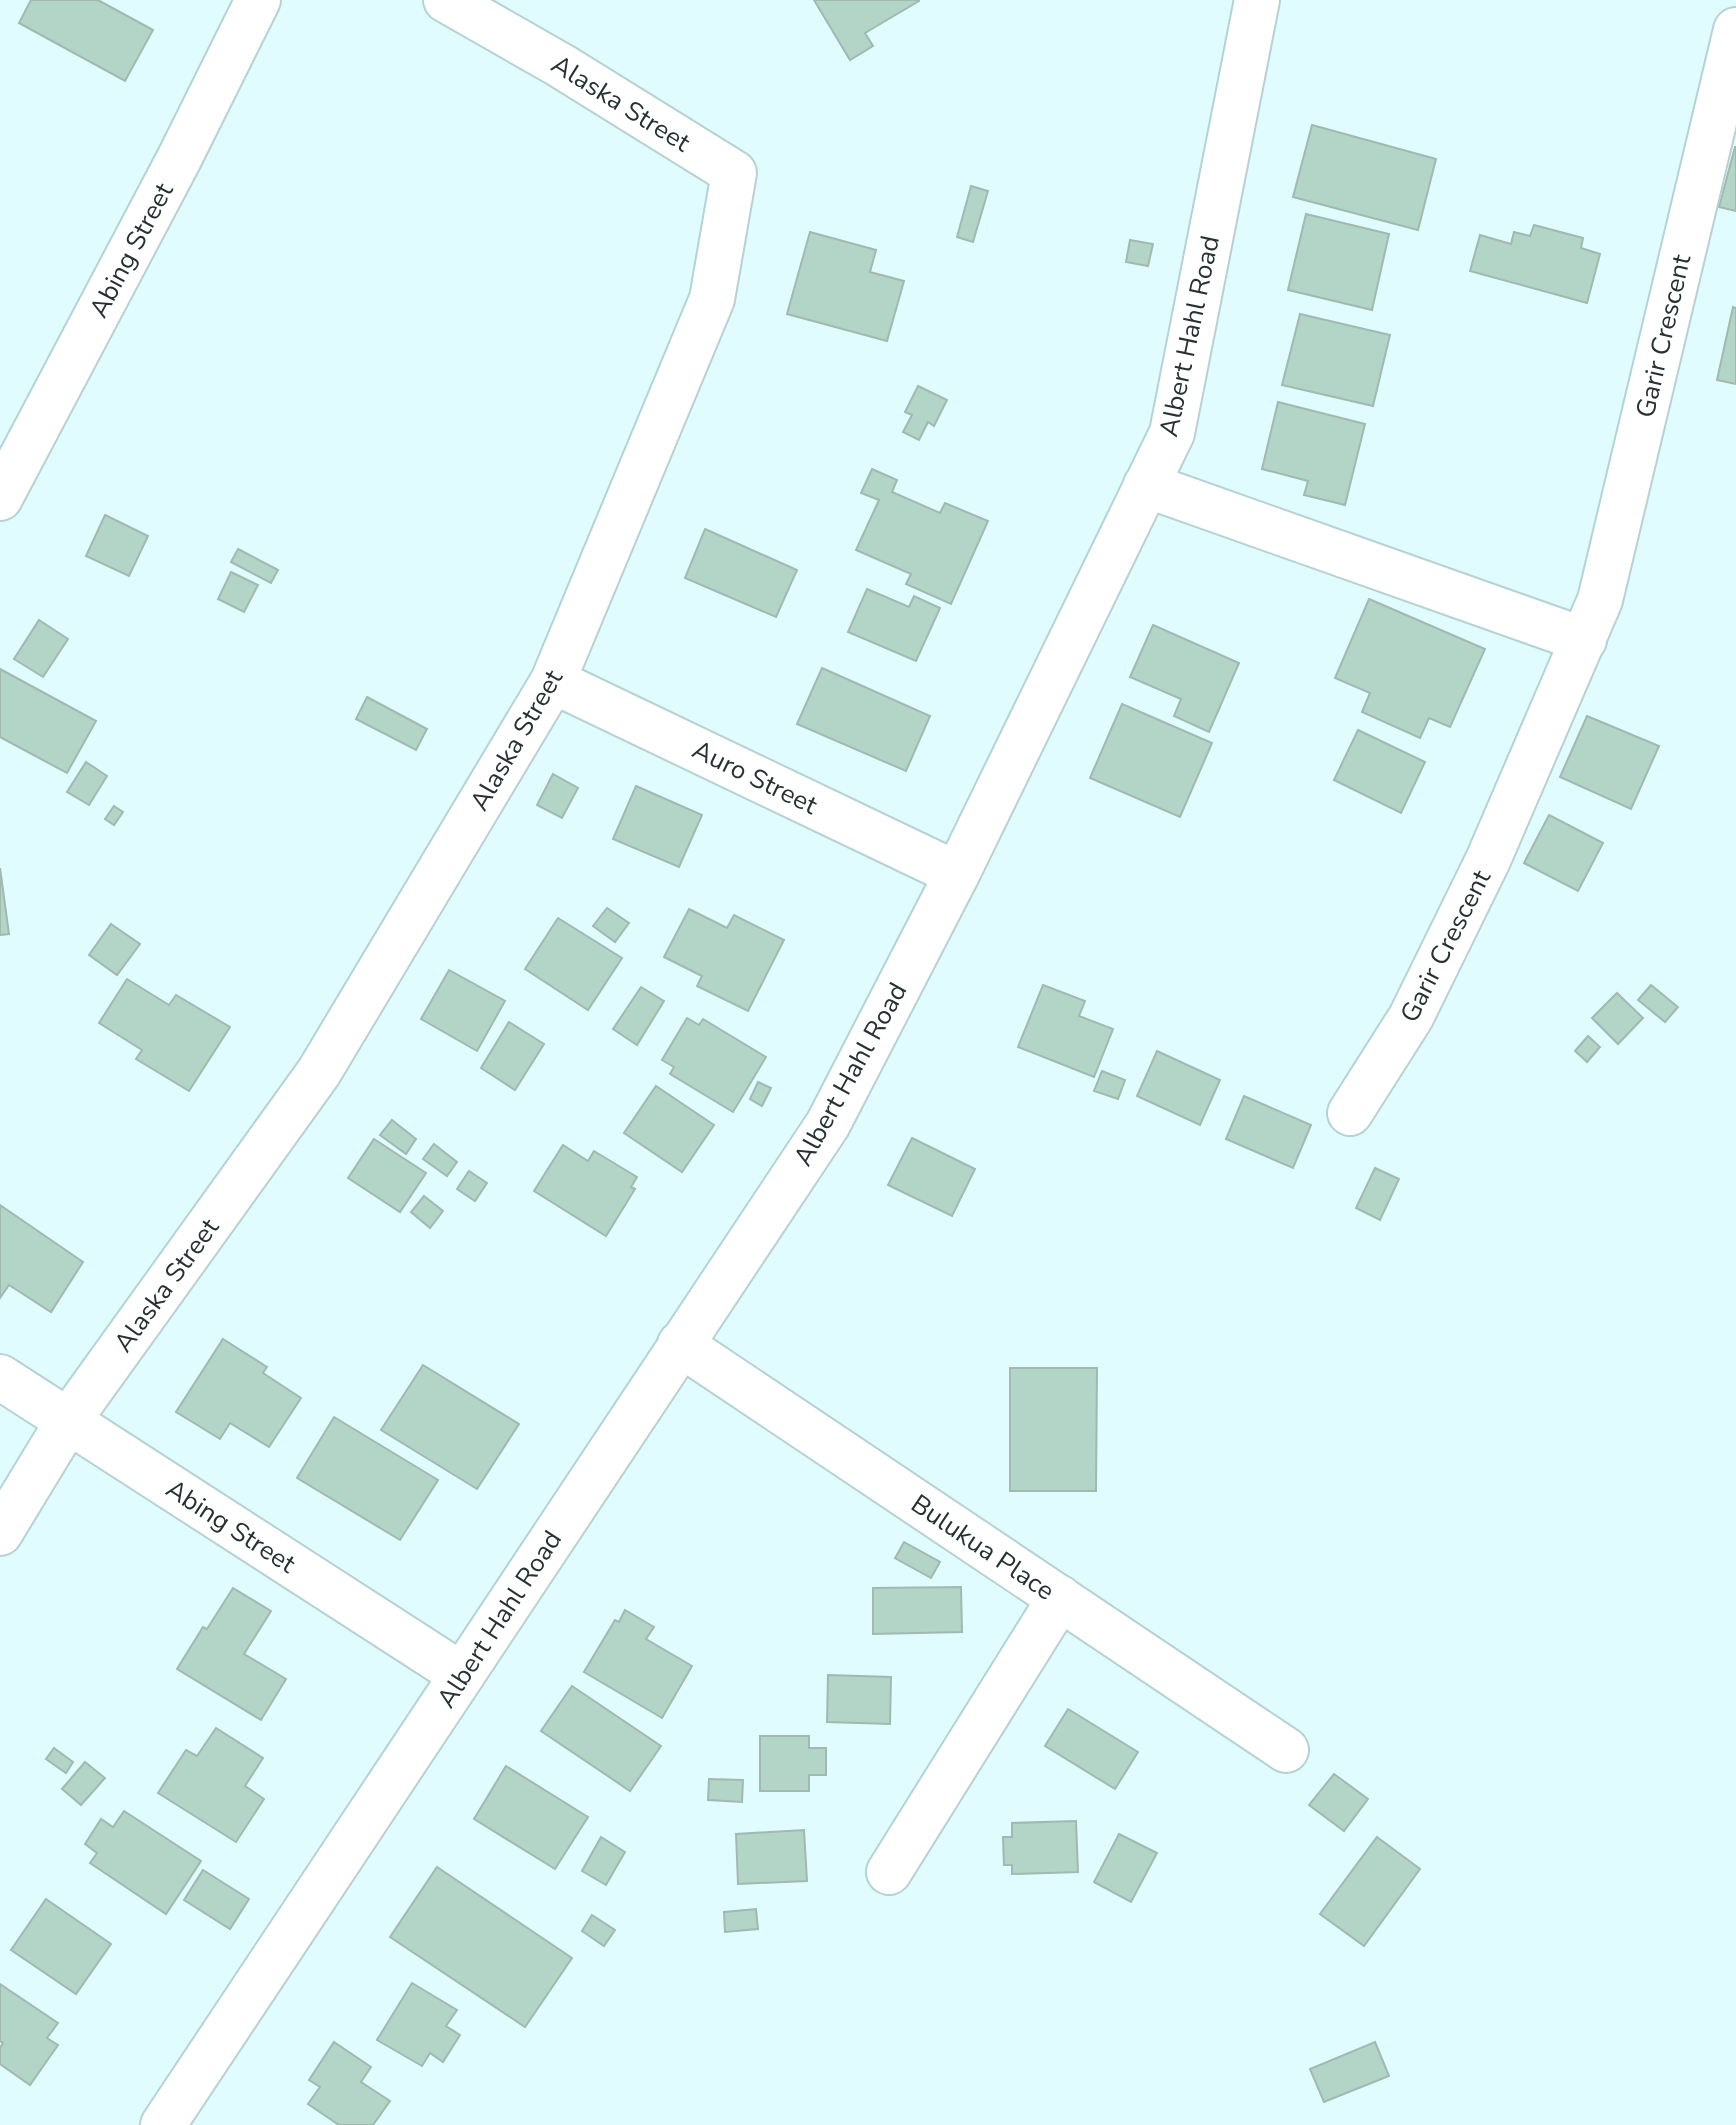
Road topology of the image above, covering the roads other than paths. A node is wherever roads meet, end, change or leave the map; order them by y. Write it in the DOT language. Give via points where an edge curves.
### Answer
graph roads {
  1 [pos="258,0"];
  2 [pos="446,0"];
  3 [pos="1257,0"];
  4 [pos="1736,30"];
  5 [pos="1146,485"];
  6 [pos="0,498"];
  7 [pos="1584,640"];
  8 [pos="553,681"];
  9 [pos="957,874"];
  10 [pos="1350,1113"];
  11 [pos="680,1344"];
  12 [pos="0,1377"];
  13 [pos="68,1421"];
  14 [pos="0,1533"];
  15 [pos="1060,1598"];
  16 [pos="462,1675"];
  17 [pos="1286,1750"];
  18 [pos="889,1872"];
  19 [pos="163,2125"];
  1 -- 6 [label="street, Abing Street"];
  2 -- 8 [label="street, Alaska Street" via="734,173 712,299"];
  3 -- 5 [label="street, Albert Hahl Road" via="1172,433"];
  4 -- 7 [label="street, Garir Crescent" via="1600,600"];
  5 -- 7 [label="street"];
  5 -- 9 [label="street, Albert Hahl Road"];
  7 -- 10 [label="street, Garir Crescent" via="1488,860 1411,1017"];
  8 -- 9 [label="street, Auro Street"];
  8 -- 13 [label="street, Alaska Street" via="319,1072"];
  9 -- 11 [label="street, Albert Hahl Road" via="828,1124"];
  11 -- 15 [label="street, Bulukua Place"];
  11 -- 16 [label="street, Albert Hahl Road"];
  12 -- 13 [label="street, Abing Street"];
  13 -- 14 [label="street, Alaska Street"];
  13 -- 16 [label="street, Abing Street"];
  15 -- 17 [label="street, Bulukua Place"];
  15 -- 18 [label="street"];
  16 -- 19 [label="street, Albert Hahl Road"];
}
